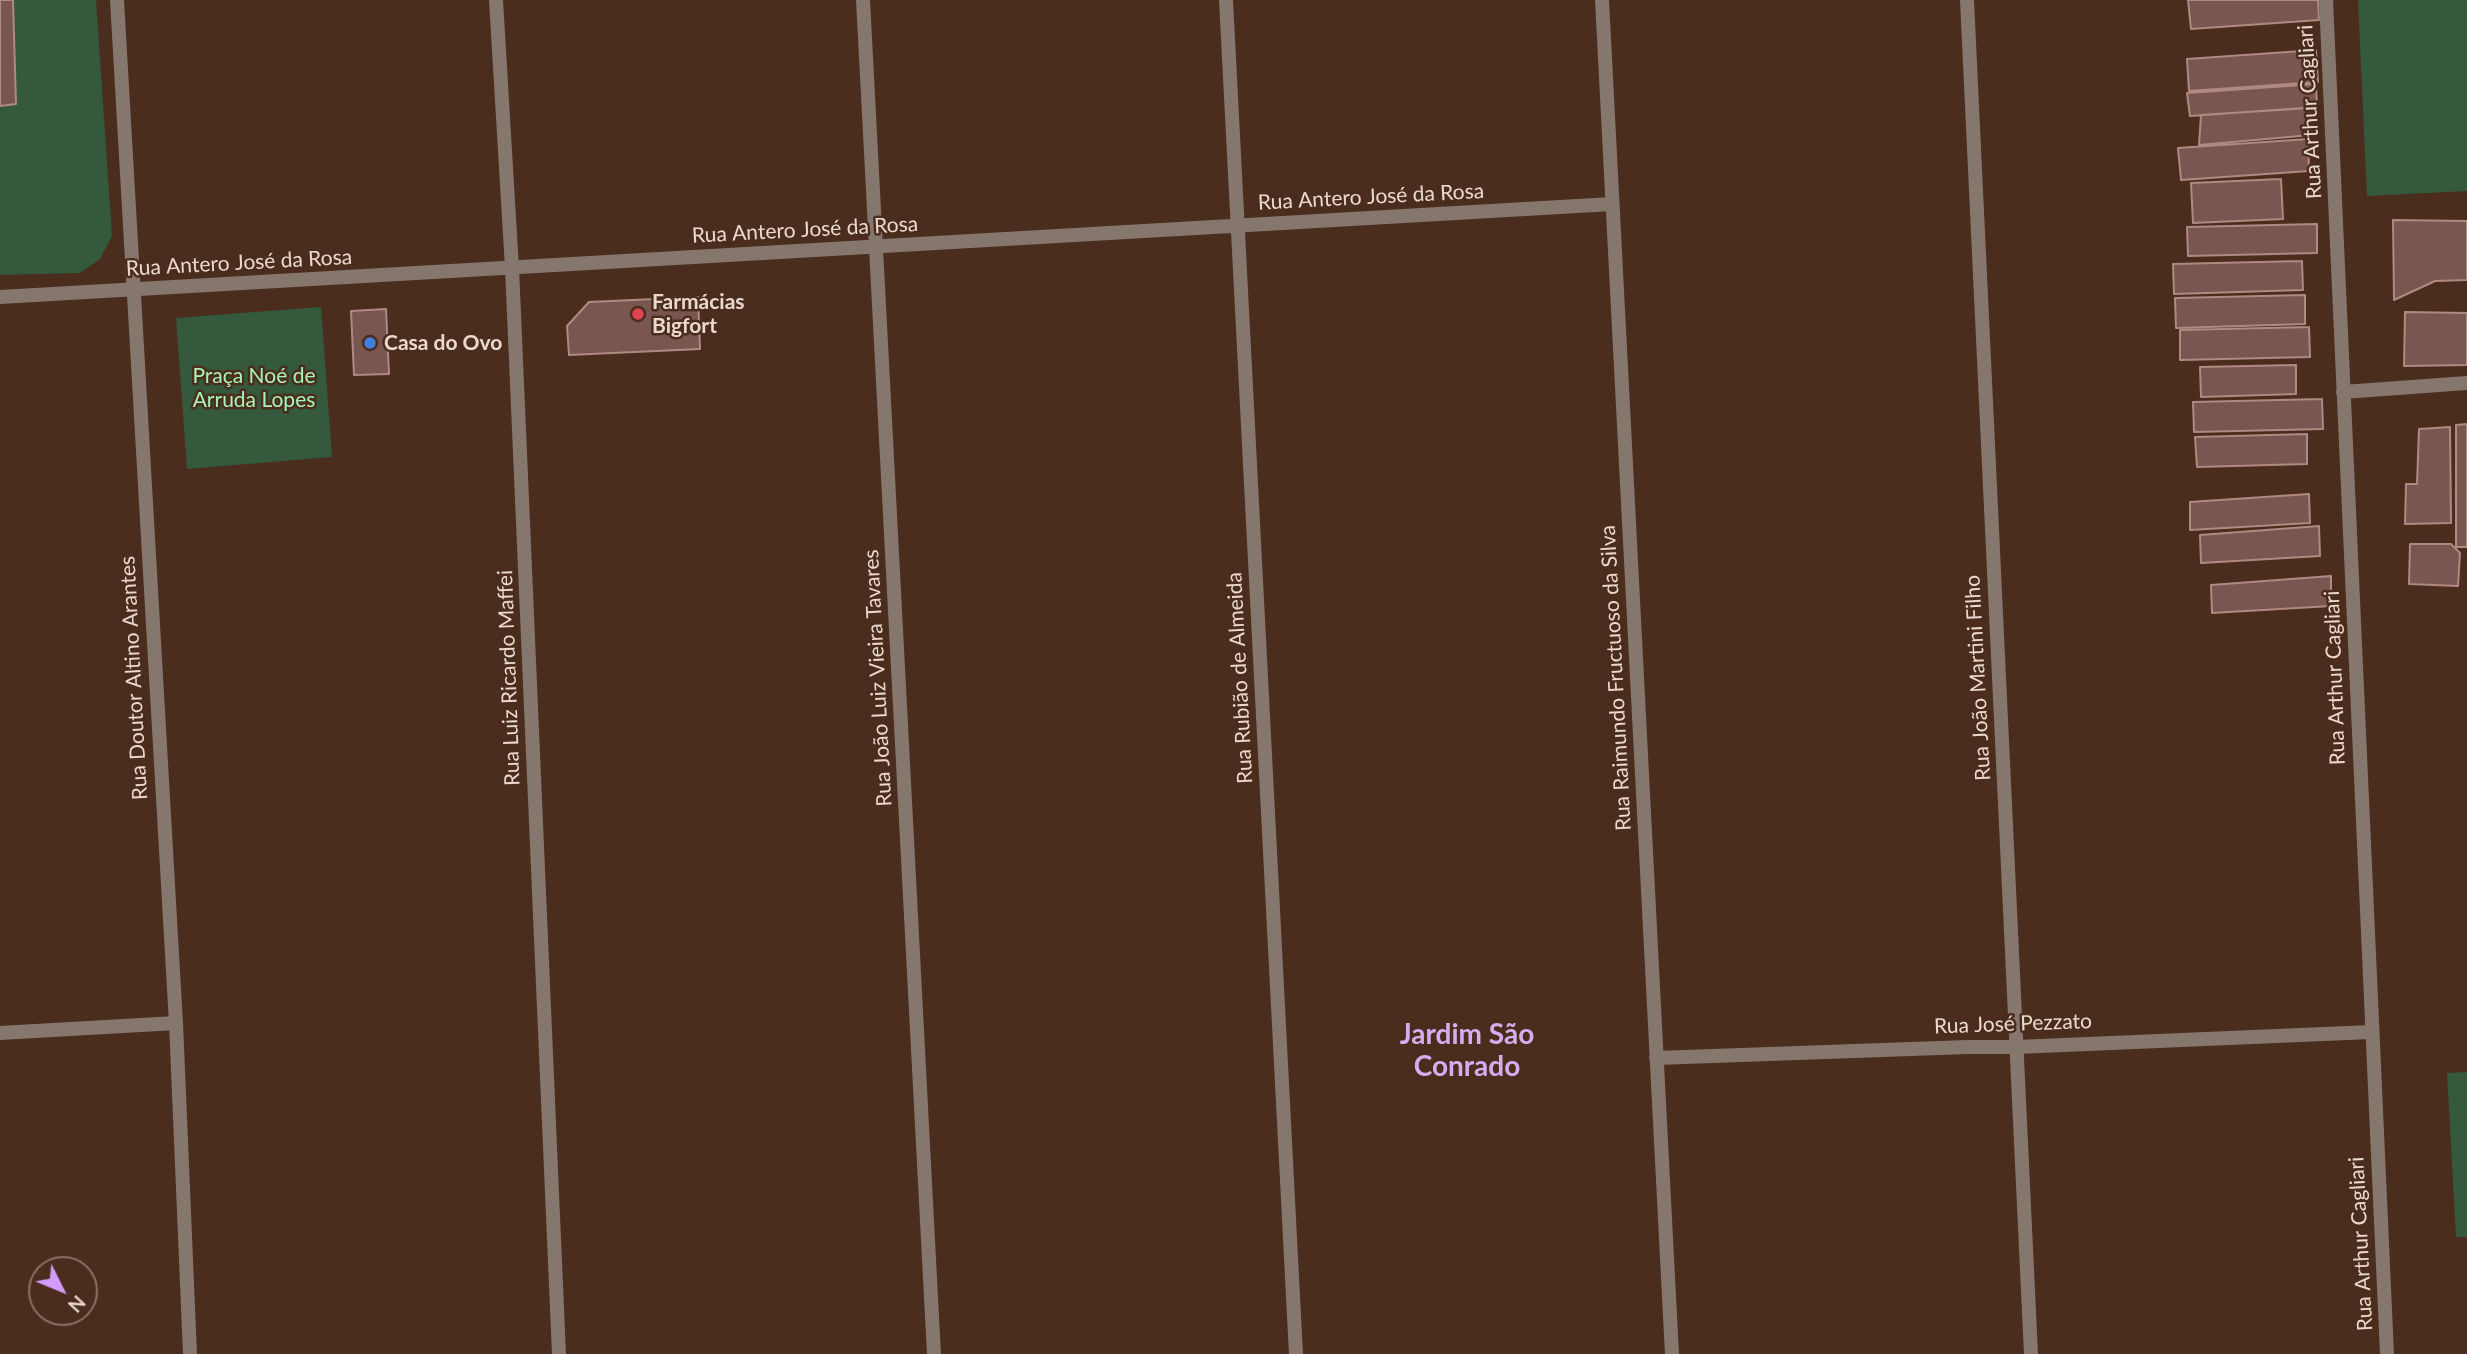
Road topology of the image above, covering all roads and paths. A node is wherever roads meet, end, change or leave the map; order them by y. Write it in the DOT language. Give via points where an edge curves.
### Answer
graph roads {
  1 [pos="117,0"];
  2 [pos="496,0"];
  3 [pos="863,0"];
  4 [pos="1226,0"];
  5 [pos="1602,0"];
  6 [pos="1967,0"];
  7 [pos="2326,0"];
  8 [pos="1612,204"];
  9 [pos="1238,226"];
  10 [pos="877,247"];
  11 [pos="512,268"];
  12 [pos="133,290"];
  13 [pos="0,297"];
  14 [pos="2467,383"];
  15 [pos="2343,392"];
  16 [pos="176,1023"];
  17 [pos="2371,1032"];
  18 [pos="0,1033"];
  19 [pos="2017,1047"];
  20 [pos="1656,1059"];
  21 [pos="190,1354"];
  22 [pos="559,1354"];
  23 [pos="934,1354"];
  24 [pos="1296,1354"];
  25 [pos="1672,1354"];
  26 [pos="2031,1354"];
  27 [pos="2387,1354"];
  1 -- 12 [label="street, Rua Doutor Altino Arantes"];
  2 -- 11 [label="street, Rua Luiz Ricardo Maffei"];
  3 -- 10 [label="street, Rua João Luiz Vieira Tavares"];
  4 -- 9 [label="street, Rua Rubião de Almeida"];
  5 -- 8 [label="street, Rua Raimundo Fructuoso da Silva"];
  6 -- 19 [label="street, Rua João Martini Filho"];
  7 -- 15 [label="street, Rua Arthur Cagliari"];
  8 -- 9 [label="street, Rua Antero José da Rosa"];
  8 -- 20 [label="street, Rua Raimundo Fructuoso da Silva"];
  9 -- 10 [label="street, Rua Antero José da Rosa"];
  9 -- 24 [label="street, Rua Rubião de Almeida"];
  10 -- 11 [label="street, Rua Antero José da Rosa"];
  10 -- 23 [label="street, Rua João Luiz Vieira Tavares"];
  11 -- 12 [label="street, Rua Antero José da Rosa"];
  11 -- 22 [label="street, Rua Luiz Ricardo Maffei"];
  12 -- 13 [label="street, Rua Antero José da Rosa"];
  12 -- 16 [label="street, Rua Doutor Altino Arantes"];
  14 -- 15 [label="street"];
  15 -- 17 [label="street, Rua Arthur Cagliari"];
  16 -- 18 [label="street"];
  16 -- 21 [label="street, Rua Doutor Altino Arantes"];
  17 -- 19 [label="street, Rua José Pezzato"];
  17 -- 27 [label="street, Rua Arthur Cagliari"];
  19 -- 20 [label="street, Rua José Pezzato"];
  19 -- 26 [label="street, Rua João Martini Filho"];
  20 -- 25 [label="street, Rua Raimundo Fructuoso da Silva"];
}
